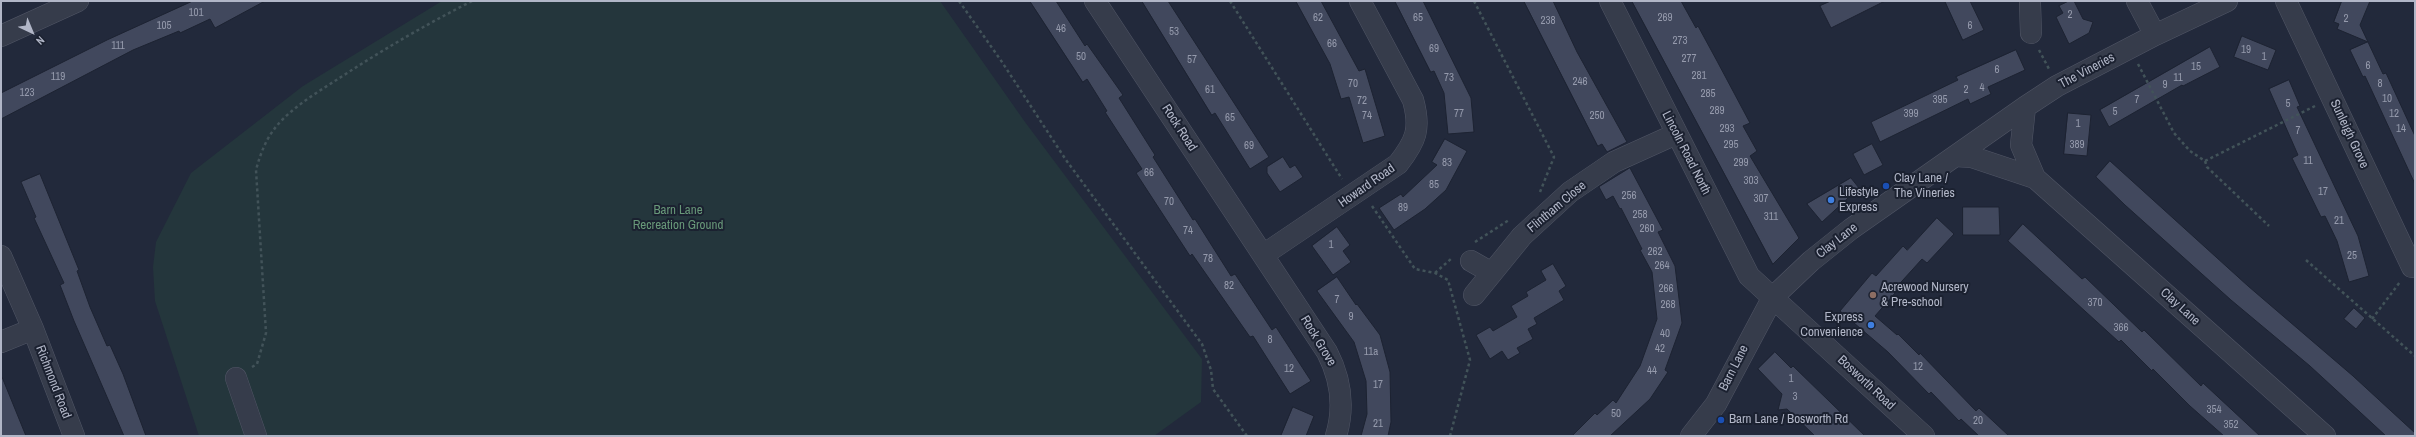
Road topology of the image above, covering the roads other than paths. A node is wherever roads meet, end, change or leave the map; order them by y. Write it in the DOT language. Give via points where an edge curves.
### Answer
graph roads {
  1 [pos="78,1"];
  2 [pos="1096,1"];
  3 [pos="1360,1"];
  4 [pos="1610,1"];
  5 [pos="2137,1"];
  6 [pos="2228,1"];
  7 [pos="2286,1"];
  8 [pos="2027,2"];
  9 [pos="2031,33"];
  10 [pos="2155,35"];
  11 [pos="1,36"];
  12 [pos="2025,107"];
  13 [pos="1676,134"];
  14 [pos="1955,156"];
  15 [pos="2035,178"];
  16 [pos="1466,254"];
  17 [pos="1264,255"];
  18 [pos="1,256"];
  19 [pos="2412,267"];
  20 [pos="1492,273"];
  21 [pos="1474,295"];
  22 [pos="1773,297"];
  23 [pos="33,329"];
  24 [pos="1,342"];
  25 [pos="236,378"];
  26 [pos="74,436"];
  27 [pos="256,436"];
  28 [pos="1336,436"];
  29 [pos="1691,436"];
  30 [pos="1924,436"];
  31 [pos="2325,436"];
  1 -- 11 [label="street"];
  2 -- 17 [label="street, Rock Road"];
  3 -- 17 [label="street, Howard Road" via="1413,100 1418,117 1418,129 1413,143 1398,164"];
  4 -- 13 [label="street, Lincoln Road North"];
  5 -- 10 [label="street"];
  6 -- 10 [label="street, The Vineries"];
  7 -- 19 [label="street, Sunleigh Grove"];
  8 -- 9 [label="street"];
  10 -- 12 [label="street, The Vineries" via="2058,86"];
  12 -- 14 [label="street, The Vineries"];
  12 -- 15 [label="street, Clay Lane" via="2021,146"];
  13 -- 20 [label="street, Flintham Close" via="1614,162 1570,192 1522,236"];
  13 -- 22 [label="street, Lincoln Road North" via="1749,276"];
  14 -- 15 [label="street, Clay Lane" via="1972,157"];
  14 -- 22 [label="street, Clay Lane" via="1851,229 1811,261"];
  15 -- 31 [label="street, Clay Lane"];
  16 -- 20 [label="street"];
  17 -- 28 [label="street, Rock Grove" via="1336,369 1342,412"];
  18 -- 23 [label="street, Richmond Road"];
  20 -- 21 [label="street, Flintham Close"];
  22 -- 29 [label="street, Barn Lane" via="1716,404"];
  22 -- 30 [label="street, Bosworth Road"];
  23 -- 24 [label="street, Richmond Road"];
  23 -- 26 [label="street, Richmond Road"];
  25 -- 27 [label="street"];
}
